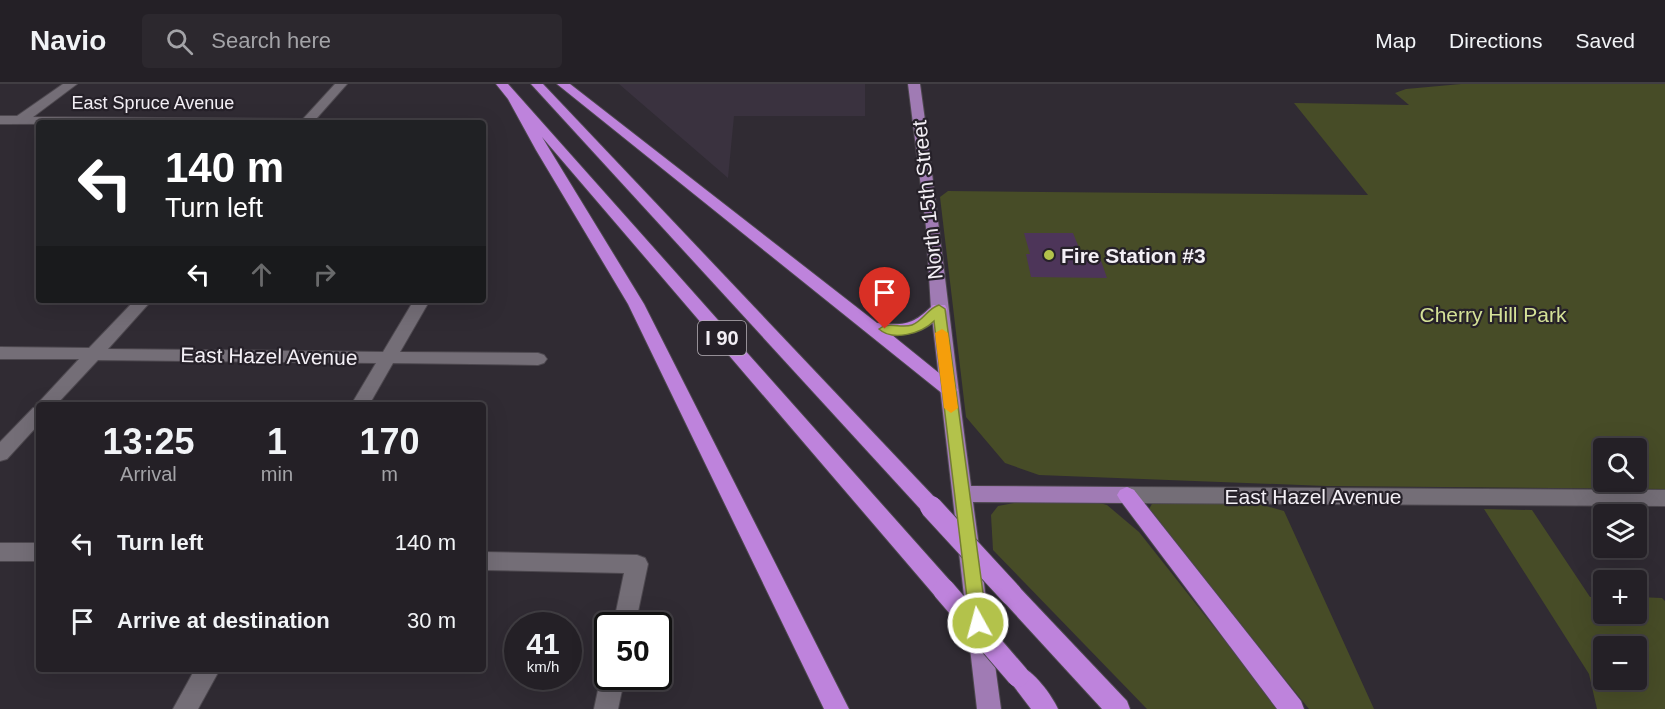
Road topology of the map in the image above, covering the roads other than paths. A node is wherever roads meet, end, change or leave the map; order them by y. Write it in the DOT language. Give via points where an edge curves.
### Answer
graph roads {
  1 [pos="71,84"];
  2 [pos="341,84"];
  3 [pos="537,84"];
  4 [pos="563,84"];
  5 [pos="914,84"];
  6 [pos="508,91"];
  7 [pos="0,120"];
  8 [pos="20,120"];
  9 [pos="36,120"];
  10 [pos="309,120"];
  11 [pos="141,303"];
  12 [pos="420,303"];
  13 [pos="939,309"];
  14 [pos="873,327"];
  15 [pos="0,353"];
  16 [pos="94,354"];
  17 [pos="388,357"];
  18 [pos="538,359"];
  19 [pos="949,390"];
  20 [pos="49,402"];
  21 [pos="362,402"];
  22 [pos="36,416"];
  23 [pos="0,454"];
  24 [pos="962,494"];
  25 [pos="1127,495"];
  26 [pos="1665,498"];
  27 [pos="0,552"];
  28 [pos="36,552"];
  29 [pos="486,561"];
  30 [pos="627,612"];
  31 [pos="206,672"];
  32 [pos="610,690"];
  33 [pos="185,709"];
  34 [pos="606,709"];
  35 [pos="837,709"];
  36 [pos="989,709"];
  37 [pos="1047,709"];
  38 [pos="1118,709"];
  39 [pos="1292,709"];
  1 -- 8 [label="street"];
  2 -- 10 [label="street"];
  3 -- 38 [label="highway, I 90, bridge"];
  4 -- 14 [label="highway"];
  5 -- 13 [label="main road, North 15th Street" via="933,227"];
  6 -- 35 [label="highway" via="636,304"];
  6 -- 37 [label="highway, I 90, bridge"];
  7 -- 8 [label="street, East Spruce Avenue"];
  8 -- 9 [label="street, East Spruce Avenue"];
  11 -- 16 [label="street"];
  12 -- 17 [label="street"];
  13 -- 14 [label="highway" via="916,328 898,331"];
  13 -- 19 [label="main road, North 15th Street"];
  14 -- 19 [label="highway"];
  15 -- 16 [label="street, East Hazel Avenue"];
  16 -- 17 [label="street, East Hazel Avenue"];
  16 -- 20 [label="street"];
  17 -- 18 [label="street, East Hazel Avenue"];
  17 -- 21 [label="street"];
  19 -- 24 [label="main road, North 15th Street"];
  22 -- 23 [label="street"];
  24 -- 25 [label="main road, East Hazel Avenue"];
  24 -- 36 [label="main road, North 15th Street"];
  25 -- 26 [label="street, East Hazel Avenue"];
  25 -- 39 [label="highway"];
  27 -- 28 [label="street"];
  29 -- 30 [label="street" via="637,564"];
  31 -- 33 [label="street"];
  32 -- 34 [label="street"];
}
